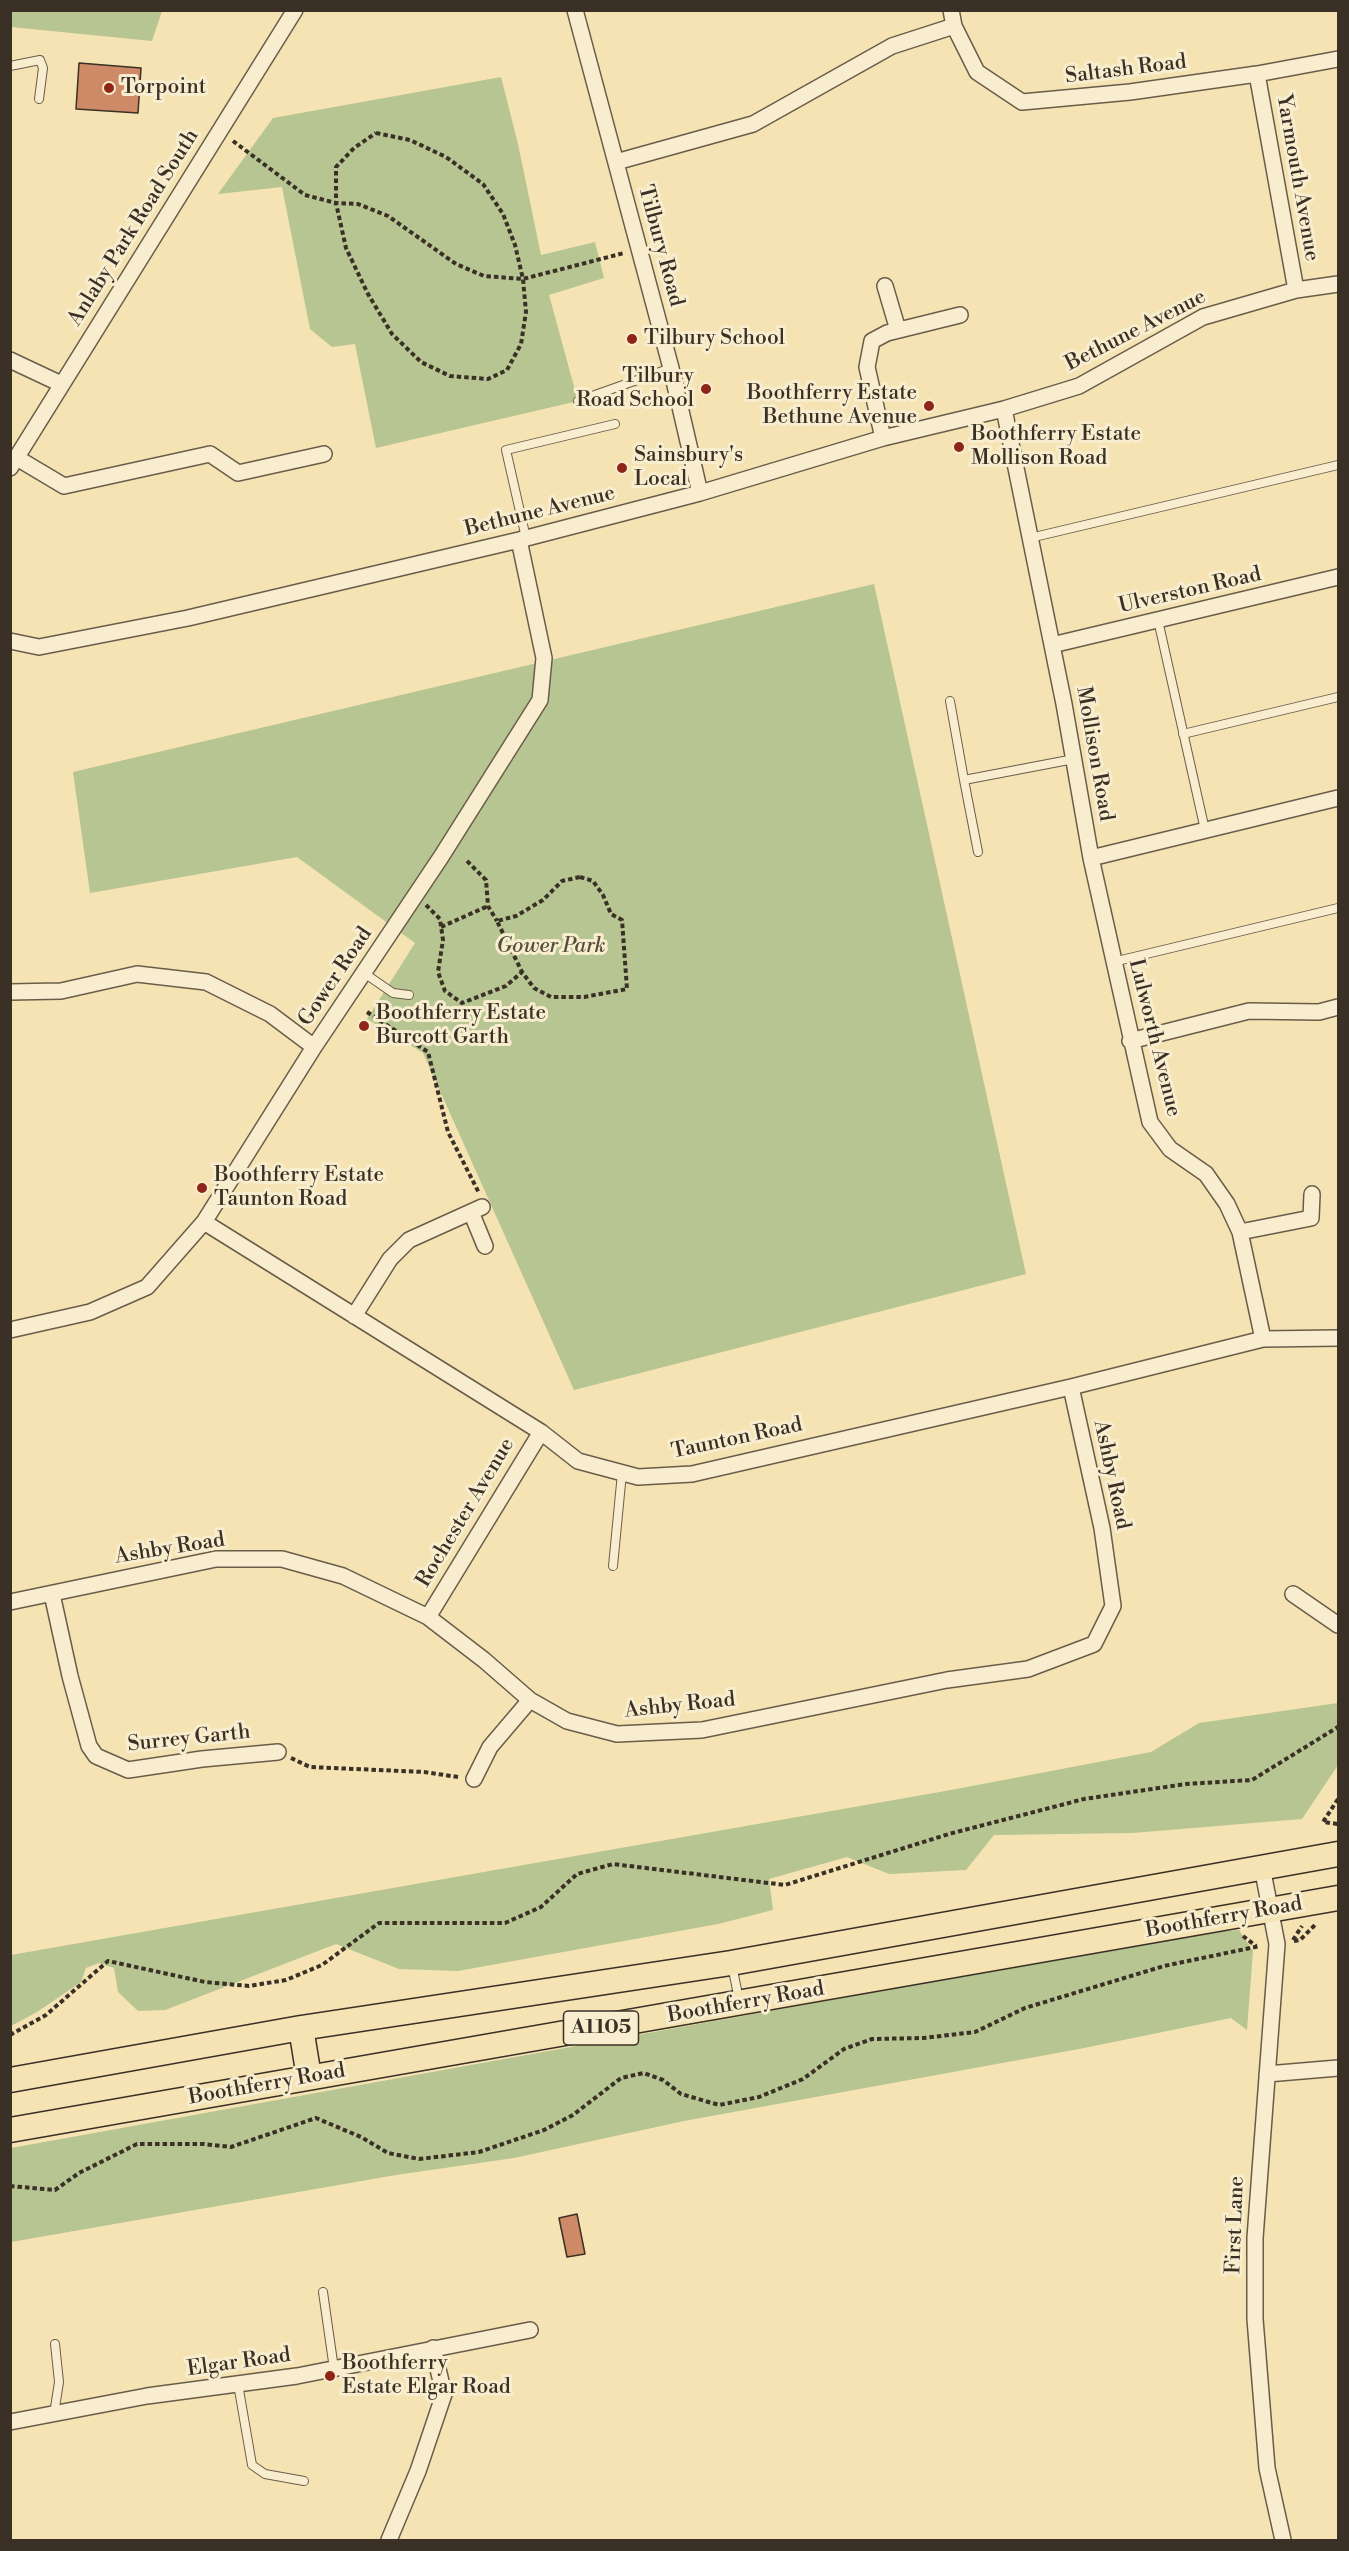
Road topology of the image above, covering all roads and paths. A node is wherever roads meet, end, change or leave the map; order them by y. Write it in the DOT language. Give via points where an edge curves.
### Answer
graph roads {
  1 [pos="295,10"];
  2 [pos="575,10"];
  3 [pos="951,10"];
  4 [pos="954,26"];
  5 [pos="1338,59"];
  6 [pos="10,66"];
  7 [pos="1257,74"];
  8 [pos="39,99"];
  9 [pos="220,131"];
  10 [pos="616,162"];
  11 [pos="336,203"];
  12 [pos="639,249"];
  13 [pos="524,279"];
  14 [pos="1338,284"];
  15 [pos="885,286"];
  16 [pos="1296,290"];
  17 [pos="960,315"];
  18 [pos="898,330"];
  19 [pos="10,360"];
  20 [pos="670,368"];
  21 [pos="61,384"];
  22 [pos="578,401"];
  23 [pos="1004,409"];
  24 [pos="615,424"];
  25 [pos="883,438"];
  26 [pos="324,454"];
  27 [pos="14,463"];
  28 [pos="1338,465"];
  29 [pos="700,493"];
  30 [pos="1030,538"];
  31 [pos="523,539"];
  32 [pos="1338,577"];
  33 [pos="1158,620"];
  34 [pos="10,641"];
  35 [pos="1052,645"];
  36 [pos="1338,697"];
  37 [pos="950,701"];
  38 [pos="1184,734"];
  39 [pos="1074,759"];
  40 [pos="964,780"];
  41 [pos="1338,798"];
  42 [pos="1205,830"];
  43 [pos="978,852"];
  44 [pos="1091,858"];
  45 [pos="467,861"];
  46 [pos="414,898"];
  47 [pos="488,906"];
  48 [pos="1338,908"];
  49 [pos="497,921"];
  50 [pos="441,927"];
  51 [pos="1113,962"];
  52 [pos="522,972"];
  53 [pos="364,973"];
  54 [pos="10,992"];
  55 [pos="410,995"];
  56 [pos="1338,1007"];
  57 [pos="367,1012"];
  58 [pos="1130,1041"];
  59 [pos="314,1047"];
  60 [pos="1312,1194"];
  61 [pos="477,1210"];
  62 [pos="204,1222"];
  63 [pos="1240,1232"];
  64 [pos="485,1246"];
  65 [pos="354,1316"];
  66 [pos="10,1329"];
  67 [pos="1338,1338"];
  68 [pos="1263,1339"];
  69 [pos="1071,1387"];
  70 [pos="541,1432"];
  71 [pos="622,1473"];
  72 [pos="613,1566"];
  73 [pos="52,1594"];
  74 [pos="1293,1594"];
  75 [pos="10,1602"];
  76 [pos="428,1617"];
  77 [pos="1338,1625"];
  78 [pos="530,1700"];
  79 [pos="1338,1727"];
  80 [pos="278,1752"];
  81 [pos="474,1779"];
  82 [pos="1338,1799"];
  83 [pos="1338,1824"];
  84 [pos="1335,1853"];
  85 [pos="1262,1867"];
  86 [pos="1338,1898"];
  87 [pos="1272,1910"];
  88 [pos="1285,1943"];
  89 [pos="1291,1952"];
  90 [pos="731,1963"];
  91 [pos="740,2005"];
  92 [pos="301,2028"];
  93 [pos="10,2036"];
  94 [pos="1338,2068"];
  95 [pos="1266,2074"];
  96 [pos="309,2077"];
  97 [pos="10,2080"];
  98 [pos="10,2130"];
  99 [pos="10,2186"];
  100 [pos="323,2292"];
  101 [pos="530,2330"];
  102 [pos="55,2344"];
  103 [pos="433,2348"];
  104 [pos="334,2369"];
  105 [pos="238,2384"];
  106 [pos="54,2414"];
  107 [pos="10,2422"];
  108 [pos="304,2481"];
  109 [pos="389,2541"];
  110 [pos="1283,2541"];
  1 -- 9 [label="street, Anlaby Park Road South"];
  2 -- 10 [label="street, Tilbury Road"];
  3 -- 4 [label="street, Saltash Road"];
  4 -- 7 [label="street, Saltash Road" via="977,72 1022,102"];
  4 -- 10 [label="street" via="892,46 753,124"];
  5 -- 7 [label="street, Saltash Road"];
  6 -- 8 [label="lane" via="40,60 43,68"];
  7 -- 16 [label="street, Yarmouth Avenue"];
  9 -- 11 [label="path" via="305,195"];
  9 -- 21 [label="street, Anlaby Park Road South"];
  10 -- 12 [label="street, Tilbury Road"];
  11 -- 13 [label="path" via="358,204 388,216 456,264 484,276"];
  11 -- 13 [label="path" via="336,167 354,148 376,133 410,140 446,157 483,184 503,214"];
  11 -- 13 [label="path" via="346,248 392,334 421,362 450,376 488,379 507,370 521,344 526,312"];
  12 -- 13 [label="path"];
  12 -- 20 [label="street, Tilbury Road"];
  14 -- 16 [label="street, Bethune Avenue"];
  15 -- 18 [label="street"];
  16 -- 23 [label="street, Bethune Avenue" via="1203,316 1079,386"];
  17 -- 18 [label="street"];
  18 -- 25 [label="street" via="872,341 867,367"];
  19 -- 21 [label="street"];
  20 -- 22 [label="lane"];
  20 -- 29 [label="street, Tilbury Road"];
  21 -- 27 [label="street, Anlaby Park Road South"];
  23 -- 25 [label="street, Bethune Avenue"];
  23 -- 30 [label="street, Mollison Road"];
  24 -- 31 [label="lane" via="506,450"];
  25 -- 29 [label="street, Bethune Avenue"];
  26 -- 27 [label="street" via="238,472 210,454 64,486"];
  28 -- 30 [label="lane"];
  29 -- 31 [label="street, Bethune Avenue"];
  30 -- 35 [label="street, Mollison Road"];
  31 -- 34 [label="street, Bethune Avenue" via="75,641 39,647"];
  31 -- 46 [label="street, Gower Road" via="544,658 540,700"];
  32 -- 33 [label="street, Ulverston Road"];
  33 -- 35 [label="street, Ulverston Road"];
  33 -- 38 [label="lane"];
  35 -- 39 [label="street, Mollison Road"];
  36 -- 38 [label="lane"];
  37 -- 40 [label="lane"];
  38 -- 42 [label="lane"];
  39 -- 40 [label="lane"];
  39 -- 44 [label="street, Mollison Road"];
  40 -- 43 [label="lane"];
  41 -- 42 [label="street, Mollison Road"];
  42 -- 44 [label="street, Mollison Road"];
  44 -- 51 [label="street, Lulworth Avenue"];
  45 -- 47 [label="path" via="486,880"];
  46 -- 50 [label="path" via="430,908 440,919"];
  46 -- 53 [label="street, Gower Road"];
  47 -- 49 [label="path"];
  47 -- 50 [label="path"];
  48 -- 51 [label="lane"];
  49 -- 52 [label="path"];
  49 -- 52 [label="path" via="516,916 543,900 562,881 580,877 593,881 611,914 622,920 627,989 584,997 551,997 534,988"];
  50 -- 52 [label="path" via="438,972 445,991 462,1003 506,986"];
  51 -- 58 [label="street, Lulworth Avenue"];
  53 -- 55 [label="lane" via="393,993"];
  53 -- 59 [label="street, Gower Road"];
  54 -- 59 [label="street" via="61,991 137,974 206,982 270,1014"];
  56 -- 58 [label="street" via="1319,1012 1249,1011"];
  57 -- 61 [label="path" via="428,1052 448,1132 476,1184"];
  58 -- 63 [label="street, Lulworth Avenue" via="1150,1122 1170,1149 1206,1174"];
  59 -- 62 [label="street, Gower Road"];
  60 -- 63 [label="street" via="1311,1218"];
  61 -- 64 [label="street"];
  61 -- 65 [label="street" via="410,1240 390,1259"];
  62 -- 65 [label="street, Taunton Road"];
  62 -- 66 [label="street, Gower Road" via="147,1287 90,1311"];
  63 -- 68 [label="street, Lulworth Avenue"];
  65 -- 70 [label="street, Taunton Road"];
  67 -- 68 [label="street, Taunton Road"];
  68 -- 69 [label="street, Taunton Road"];
  69 -- 71 [label="street, Taunton Road" via="692,1474"];
  69 -- 78 [label="street, Ashby Road" via="1102,1528 1113,1606 1094,1644 1028,1669 947,1680 702,1730 617,1734 567,1721"];
  70 -- 71 [label="street, Taunton Road" via="578,1461"];
  70 -- 76 [label="street, Rochester Avenue"];
  71 -- 72 [label="lane"];
  73 -- 75 [label="street, Ashby Road"];
  73 -- 76 [label="street, Ashby Road" via="216,1559 282,1559 343,1576"];
  73 -- 80 [label="street, Surrey Garth" via="89,1746 96,1756 128,1770"];
  74 -- 77 [label="street"];
  76 -- 78 [label="street, Ashby Road"];
  78 -- 81 [label="street" via="490,1747"];
  79 -- 93 [label="path" via="1252,1780 1186,1784 1084,1799 949,1834 785,1885 613,1864 577,1874 541,1907 505,1923 379,1923 322,1965 286,1980 249,1986 205,1982 108,1961 46,2015"];
  80 -- 81 [label="path" via="310,1767 424,1772"];
  82 -- 83 [label="path" via="1323,1822"];
  84 -- 85 [label="main road, Boothferry Road / A1105"];
  85 -- 87 [label="street, First Lane"];
  85 -- 90 [label="main road, Boothferry Road / A1105"];
  86 -- 87 [label="main road, Boothferry Road / A1105"];
  87 -- 88 [label="street, First Lane"];
  87 -- 91 [label="main road, Boothferry Road / A1105"];
  88 -- 88 [label="path" via="1300,1940 1317,1920 1303,1924"];
  88 -- 89 [label="path"];
  88 -- 95 [label="street, First Lane"];
  88 -- 99 [label="path" via="1164,1966 1025,2008 975,2032 872,2039 844,2049 803,2079 759,2097 719,2105 681,2094 663,2080 644,2073 621,2078 573,2115 544,2130 479,2152 419,2159 388,2152 316,2118 231,2147 137,2144 79,2173 55,2190"];
  90 -- 91 [label="lane"];
  90 -- 92 [label="main road, Boothferry Road / A1105"];
  91 -- 96 [label="main road, Boothferry Road / A1105"];
  92 -- 96 [label="main road"];
  92 -- 97 [label="main road, Boothferry Road / A1105"];
  94 -- 95 [label="street"];
  95 -- 110 [label="street, First Lane" via="1255,2238 1255,2319 1267,2468"];
  96 -- 98 [label="main road, Boothferry Road / A1105"];
  100 -- 104 [label="lane"];
  101 -- 103 [label="street, Elgar Road"];
  102 -- 106 [label="lane" via="59,2382"];
  103 -- 104 [label="street, Elgar Road"];
  103 -- 109 [label="street" via="444,2394"];
  104 -- 105 [label="street, Elgar Road"];
  105 -- 106 [label="street, Elgar Road"];
  105 -- 108 [label="lane" via="252,2465 265,2474"];
  106 -- 107 [label="street, Elgar Road"];
}
